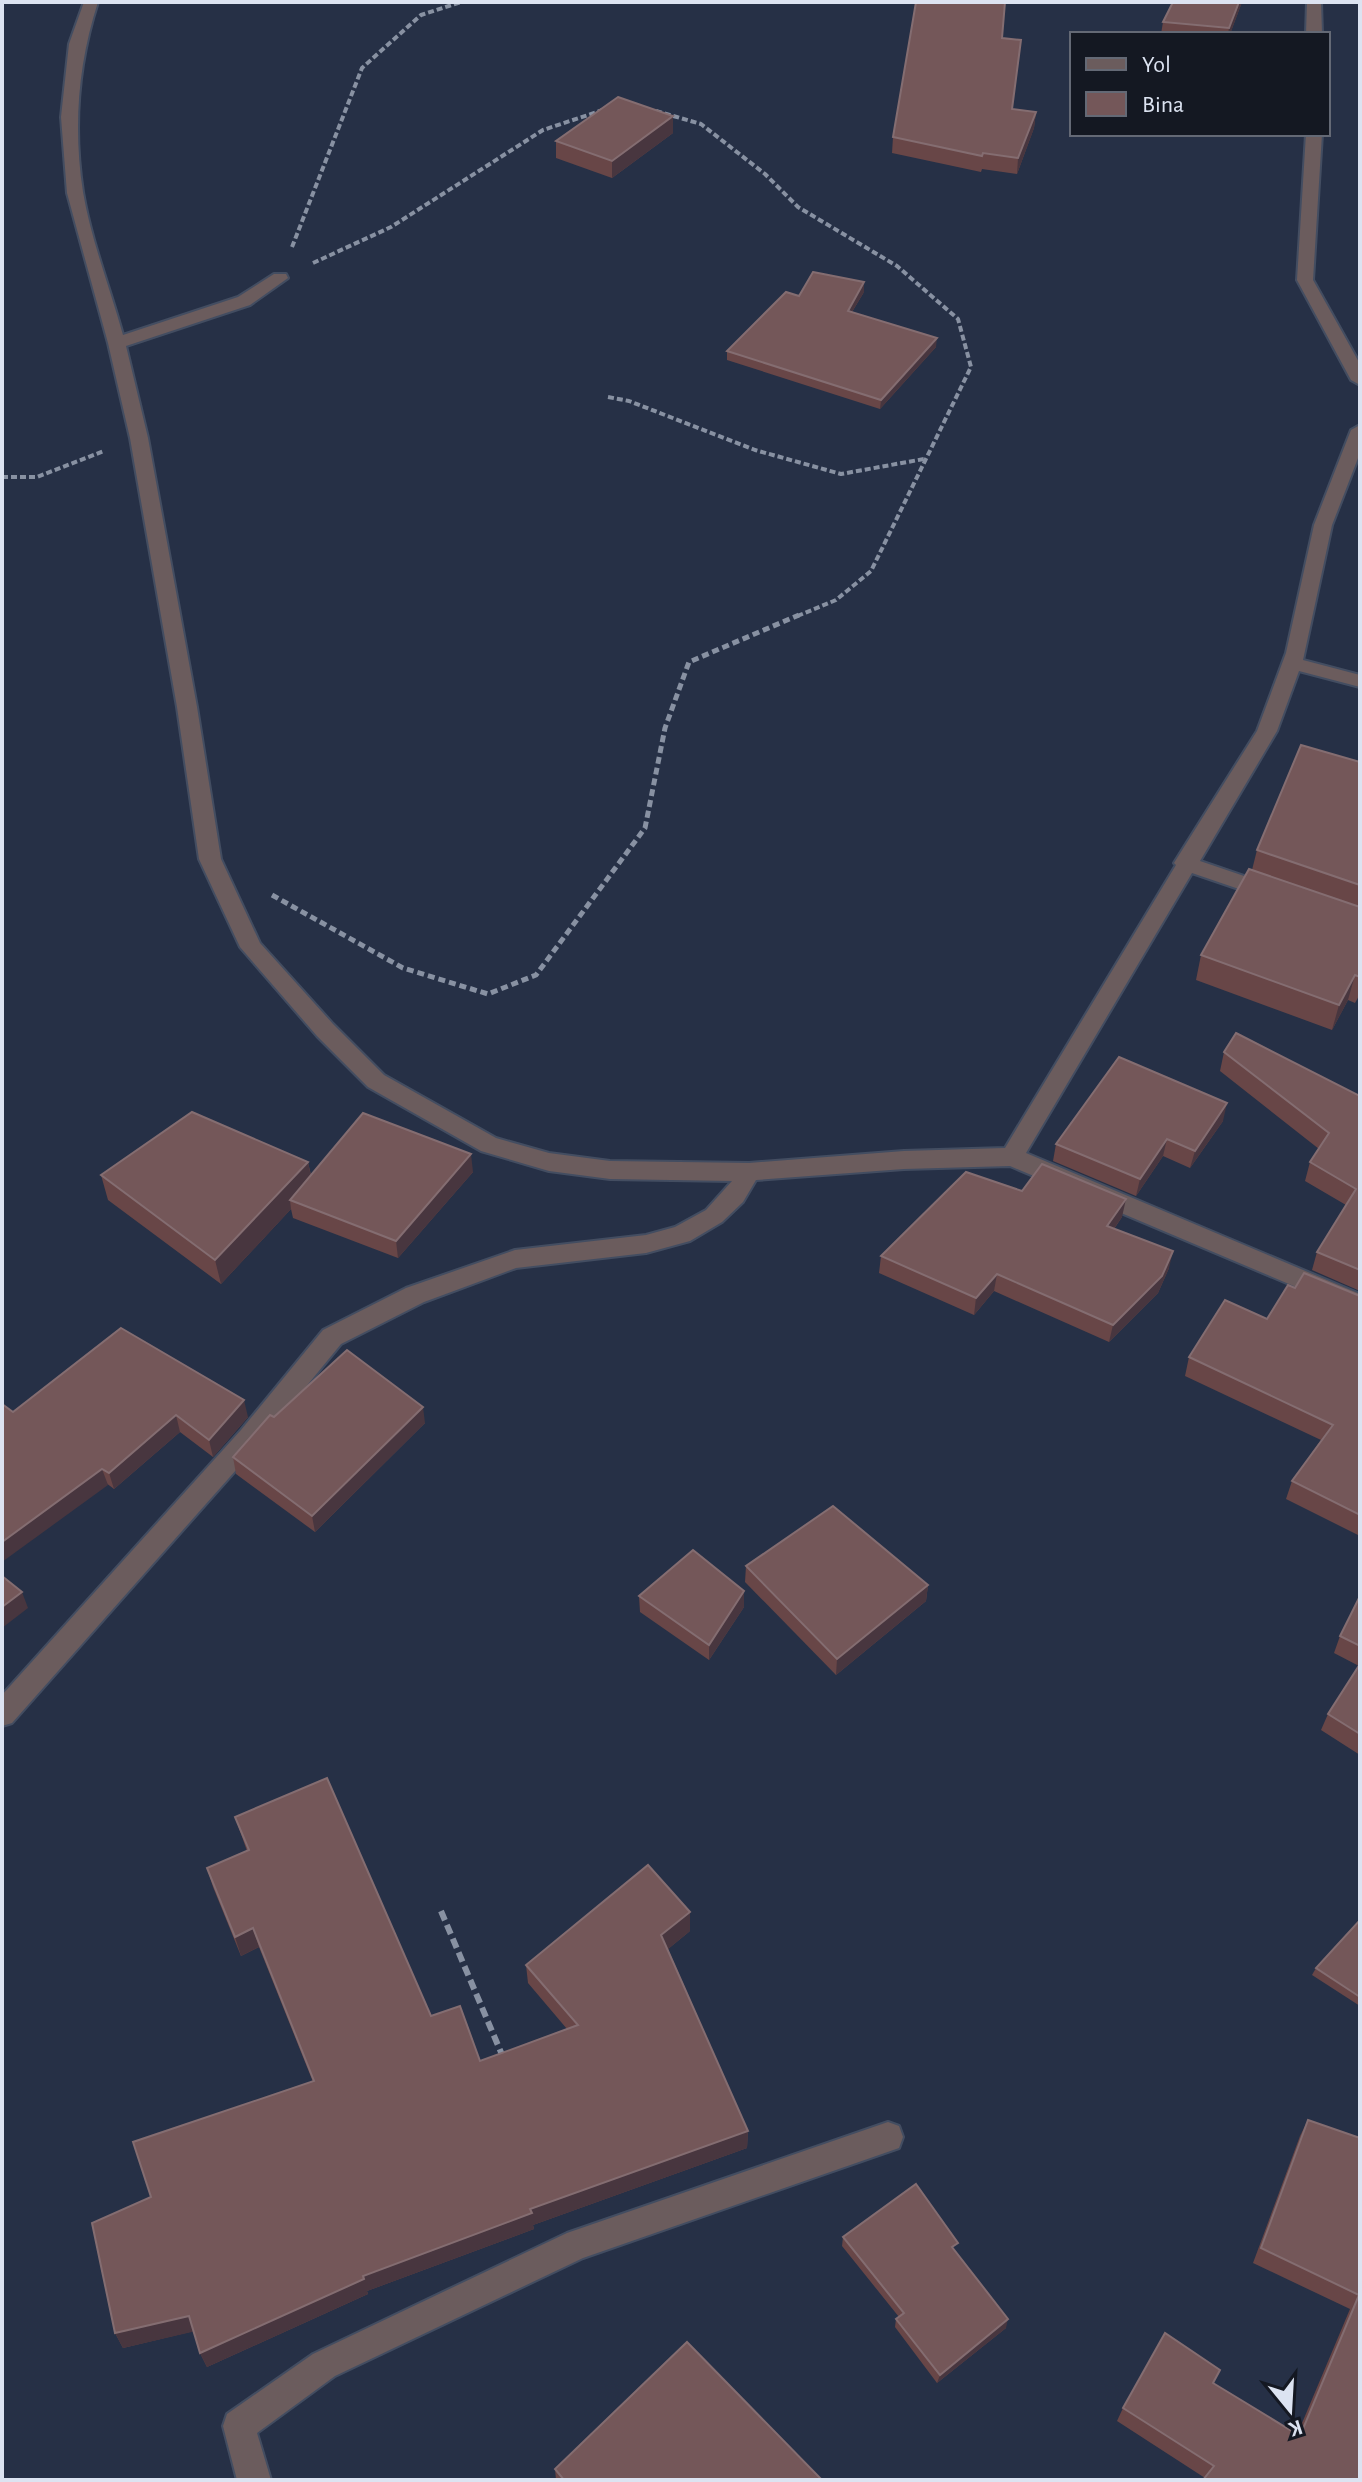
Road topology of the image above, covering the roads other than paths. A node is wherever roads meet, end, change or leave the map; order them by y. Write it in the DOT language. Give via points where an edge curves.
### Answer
graph roads {
  1 [pos="91,2"];
  2 [pos="1314,2"];
  3 [pos="1314,32"];
  4 [pos="1314,136"];
  5 [pos="280,278"];
  6 [pos="117,343"];
  7 [pos="1360,380"];
  8 [pos="1360,430"];
  9 [pos="1292,663"];
  10 [pos="1360,681"];
  11 [pos="1185,863"];
  12 [pos="1287,899"];
  13 [pos="1012,1157"];
  14 [pos="749,1172"];
  15 [pos="1360,1304"];
  16 [pos="2,1714"];
  17 [pos="888,2137"];
  18 [pos="254,2480"];
  1 -- 6 [label="street" via="77,44 69,117 75,193"];
  2 -- 3 [label="street"];
  4 -- 7 [label="street" via="1305,280"];
  5 -- 6 [label="street" via="244,301"];
  6 -- 14 [label="street" via="139,438 210,859 251,947 376,1081 489,1145 549,1162 610,1170"];
  8 -- 9 [label="street" via="1323,525"];
  9 -- 10 [label="street"];
  9 -- 11 [label="street" via="1267,731"];
  11 -- 12 [label="street"];
  11 -- 13 [label="street"];
  13 -- 14 [label="street"];
  13 -- 15 [label="street"];
  14 -- 16 [label="street" via="714,1216 682,1234 646,1244 515,1259 415,1295 332,1337 250,1437"];
  17 -- 18 [label="street" via="578,2244 324,2365 239,2426"];
}
